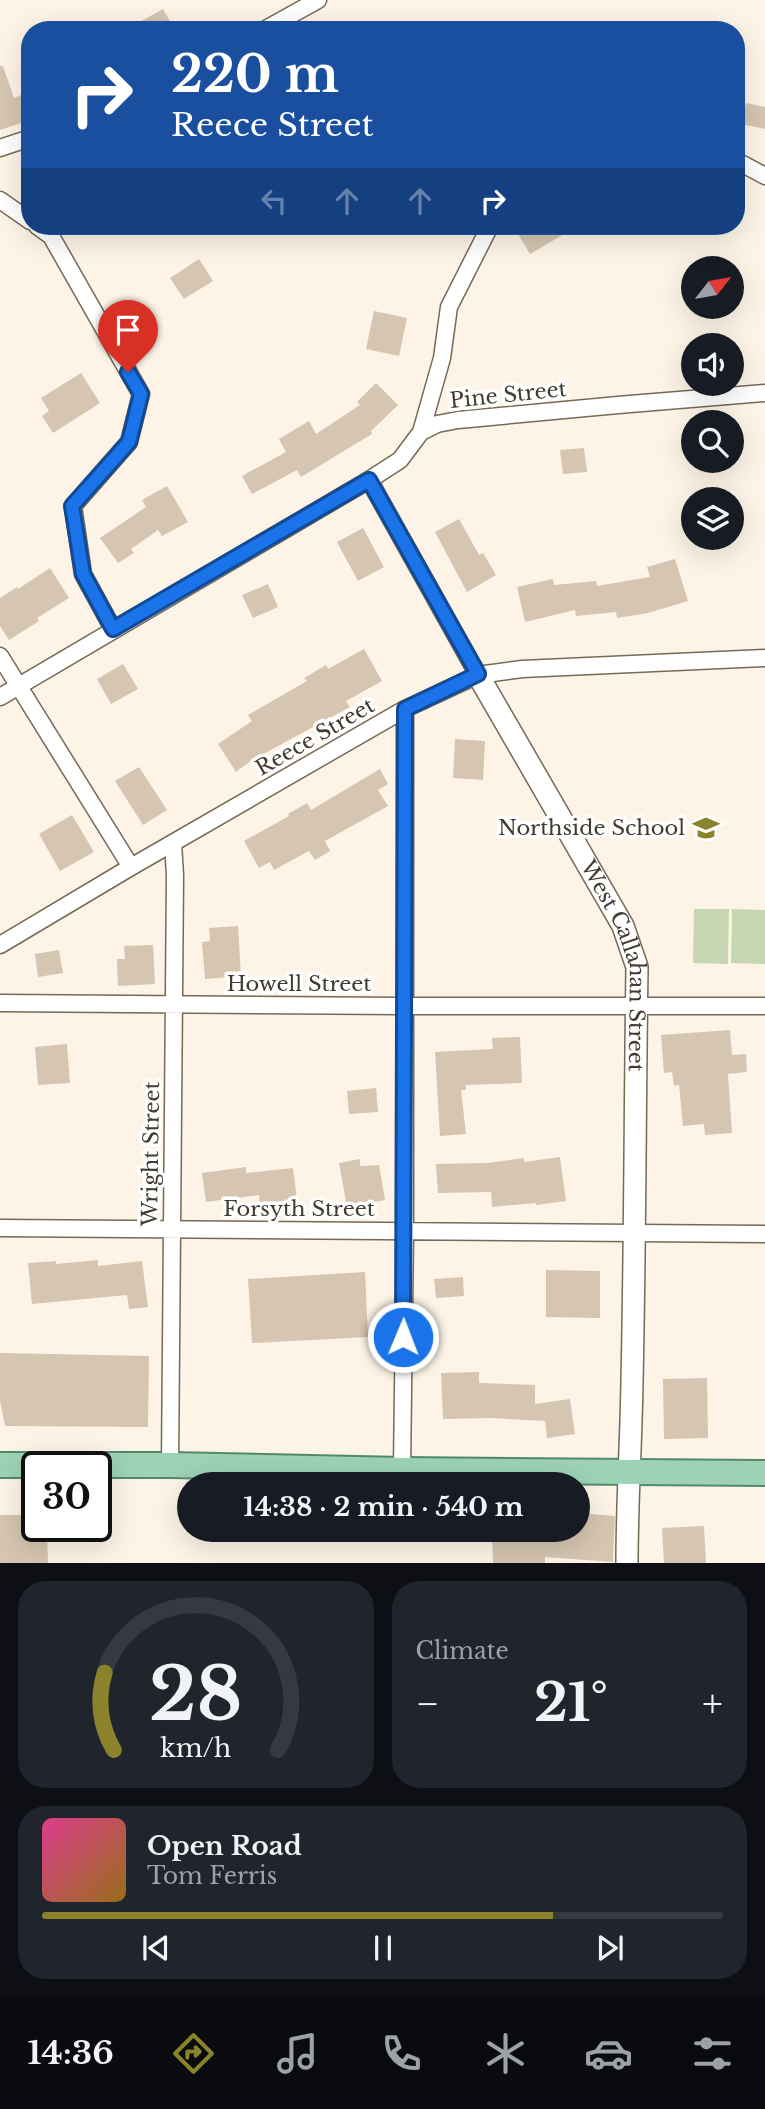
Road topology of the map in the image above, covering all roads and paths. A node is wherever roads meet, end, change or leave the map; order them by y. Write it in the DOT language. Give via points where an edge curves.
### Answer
graph roads {
  1 [pos="318,0"];
  2 [pos="280,21"];
  3 [pos="21,141"];
  4 [pos="0,148"];
  5 [pos="745,165"];
  6 [pos="765,176"];
  7 [pos="0,200"];
  8 [pos="21,215"];
  9 [pos="50,235"];
  10 [pos="485,235"];
  11 [pos="765,393"];
  12 [pos="421,432"];
  13 [pos="369,480"];
  14 [pos="113,629"];
  15 [pos="0,656"];
  16 [pos="765,658"];
  17 [pos="478,674"];
  18 [pos="18,686"];
  19 [pos="0,697"];
  20 [pos="405,709"];
  21 [pos="173,843"];
  22 [pos="131,867"];
  23 [pos="0,945"];
  24 [pos="0,1003"];
  25 [pos="173,1004"];
  26 [pos="636,1005"];
  27 [pos="404,1006"];
  28 [pos="765,1006"];
  29 [pos="0,1228"];
  30 [pos="171,1230"];
  31 [pos="405,1231"];
  32 [pos="635,1233"];
  33 [pos="765,1234"];
  34 [pos="0,1465"];
  35 [pos="170,1465"];
  36 [pos="402,1470"];
  37 [pos="628,1471"];
  38 [pos="765,1473"];
  39 [pos="627,1563"];
  1 -- 2 [label="street"];
  3 -- 4 [label="street"];
  5 -- 6 [label="street"];
  7 -- 8 [label="street"];
  9 -- 14 [label="street" via="141,394 129,442 72,506 83,574"];
  10 -- 12 [label="street" via="449,307 442,358"];
  11 -- 12 [label="street, Pine Street" via="458,420"];
  12 -- 13 [label="street" via="400,460"];
  13 -- 14 [label="street"];
  13 -- 17 [label="street, West Callahan Street"];
  14 -- 18 [label="street"];
  15 -- 18 [label="street"];
  16 -- 17 [label="street, Reece Street"];
  17 -- 20 [label="street, Reece Street"];
  17 -- 26 [label="street, West Callahan Street" via="623,926 636,967"];
  18 -- 19 [label="street"];
  18 -- 22 [label="street"];
  20 -- 21 [label="street, Reece Street"];
  20 -- 27 [label="street"];
  21 -- 22 [label="street, Reece Street"];
  21 -- 25 [label="street, Wright Street"];
  22 -- 23 [label="street, Reece Street"];
  24 -- 25 [label="street, Howell Street"];
  25 -- 27 [label="street, Howell Street"];
  25 -- 30 [label="street, Wright Street"];
  26 -- 27 [label="street, Howell Street"];
  26 -- 28 [label="street, Howell Street"];
  26 -- 32 [label="street, West Callahan Street"];
  27 -- 31 [label="street"];
  29 -- 30 [label="street, Forsyth Street"];
  30 -- 31 [label="street, Forsyth Street"];
  30 -- 35 [label="street, Wright Street"];
  31 -- 32 [label="street, Forsyth Street"];
  31 -- 36 [label="street"];
  32 -- 33 [label="street, Forsyth Street"];
  32 -- 37 [label="street, West Callahan Street"];
  34 -- 35 [label="main road"];
  35 -- 36 [label="main road"];
  36 -- 37 [label="main road"];
  37 -- 38 [label="main road"];
  37 -- 39 [label="street, West Callahan Street"];
}
